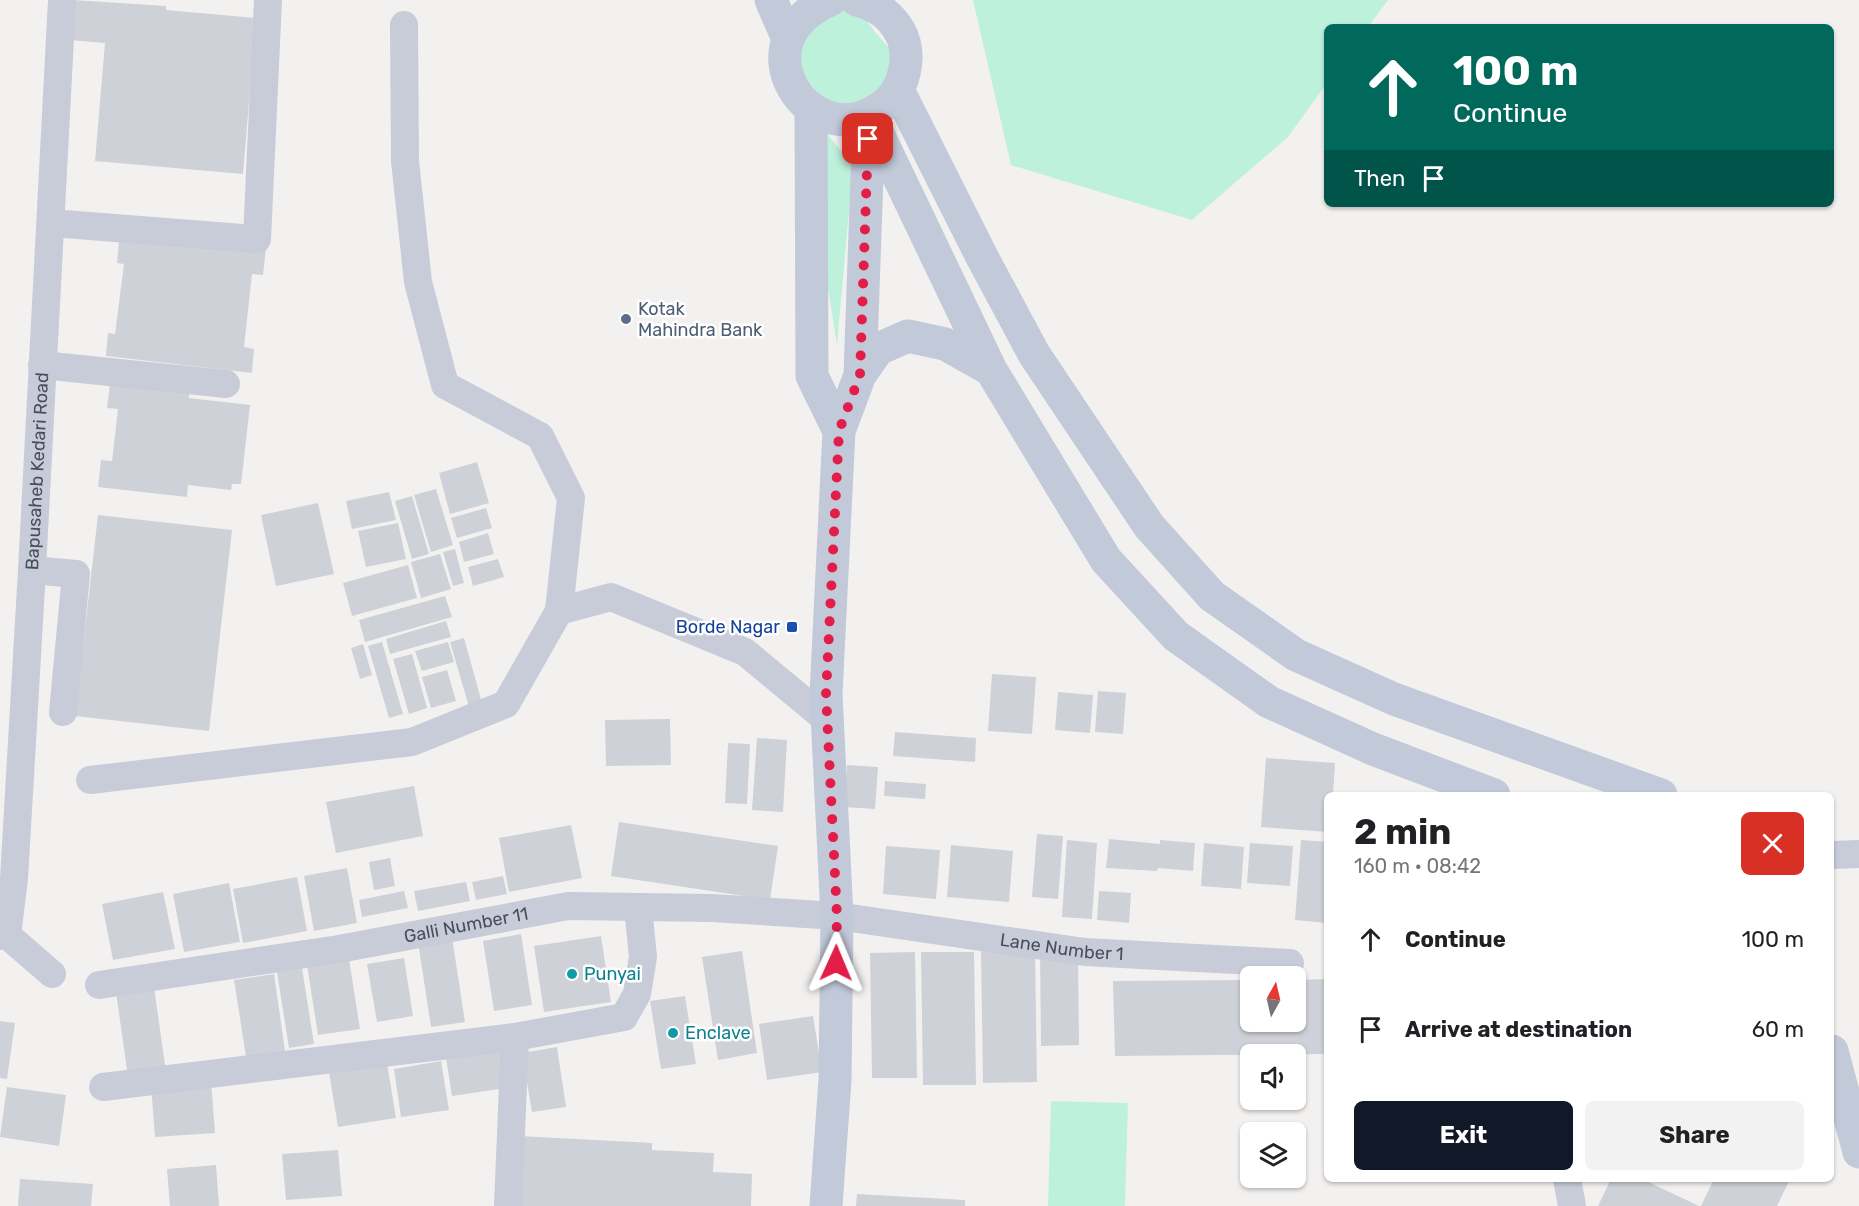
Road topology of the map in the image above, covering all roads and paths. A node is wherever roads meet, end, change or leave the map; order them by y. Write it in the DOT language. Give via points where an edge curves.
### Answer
graph roads {
  1 [pos="62,0"];
  2 [pos="268,0"];
  3 [pos="771,0"];
  4 [pos="830,0"];
  5 [pos="857,0"];
  6 [pos="889,8"];
  7 [pos="404,25"];
  8 [pos="788,39"];
  9 [pos="898,90"];
  10 [pos="811,108"];
  11 [pos="869,115"];
  12 [pos="51,223"];
  13 [pos="42,365"];
  14 [pos="991,370"];
  15 [pos="860,375"];
  16 [pos="226,384"];
  17 [pos="839,431"];
  18 [pos="32,570"];
  19 [pos="559,610"];
  20 [pos="63,712"];
  21 [pos="827,720"];
  22 [pos="90,780"];
  23 [pos="1486,792"];
  24 [pos="1654,792"];
  25 [pos="1859,854"];
  26 [pos="1834,855"];
  27 [pos="638,907"];
  28 [pos="837,916"];
  29 [pos="3,935"];
  30 [pos="1290,963"];
  31 [pos="52,974"];
  32 [pos="99,985"];
  33 [pos="515,1037"];
  34 [pos="1834,1058"];
  35 [pos="104,1087"];
  36 [pos="1859,1152"];
  37 [pos="1568,1182"];
  38 [pos="508,1206"];
  39 [pos="826,1206"];
  40 [pos="1572,1206"];
  1 -- 12 [label="street, Bapusaheb Kedari Road"];
  2 -- 12 [label="street" via="257,239"];
  3 -- 8 [label="street"];
  4 -- 8 [label="street" via="798,21"];
  5 -- 6 [label="street"];
  6 -- 9 [label="street" via="906,54 905,73"];
  7 -- 19 [label="street" via="405,161 424,305 446,385 540,436 571,498"];
  8 -- 10 [label="street" via="784,59 788,78 797,96"];
  9 -- 11 [label="street"];
  9 -- 24 [label="street" via="1034,354 1149,526 1212,596 1296,655 1384,695"];
  10 -- 11 [label="street" via="829,117"];
  10 -- 17 [label="street" via="812,376"];
  11 -- 14 [label="street"];
  11 -- 15 [label="street"];
  12 -- 13 [label="street, Bapusaheb Kedari Road"];
  13 -- 16 [label="street"];
  13 -- 18 [label="street, Bapusaheb Kedari Road"];
  14 -- 15 [label="street" via="945,344 908,336 878,349"];
  14 -- 23 [label="street" via="1106,560 1176,636 1269,702 1373,749"];
  15 -- 17 [label="street"];
  17 -- 21 [label="street"];
  18 -- 20 [label="street" via="76,574"];
  18 -- 29 [label="street, Bapusaheb Kedari Road" via="14,879"];
  19 -- 21 [label="street" via="611,597 621,601 745,652"];
  19 -- 22 [label="street" via="506,704 412,742"];
  21 -- 28 [label="street"];
  25 -- 26 [label="street"];
  27 -- 28 [label="street, Galli Number 11"];
  27 -- 32 [label="street, Galli Number 11" via="568,906 339,949"];
  27 -- 33 [label="street" via="643,957 637,994 624,1017"];
  28 -- 30 [label="street, Lane Number 1" via="1085,952"];
  28 -- 39 [label="street" via="835,1080"];
  29 -- 31 [label="street"];
  33 -- 35 [label="street"];
  33 -- 38 [label="street"];
  34 -- 36 [label="street"];
  37 -- 40 [label="street"];
}
